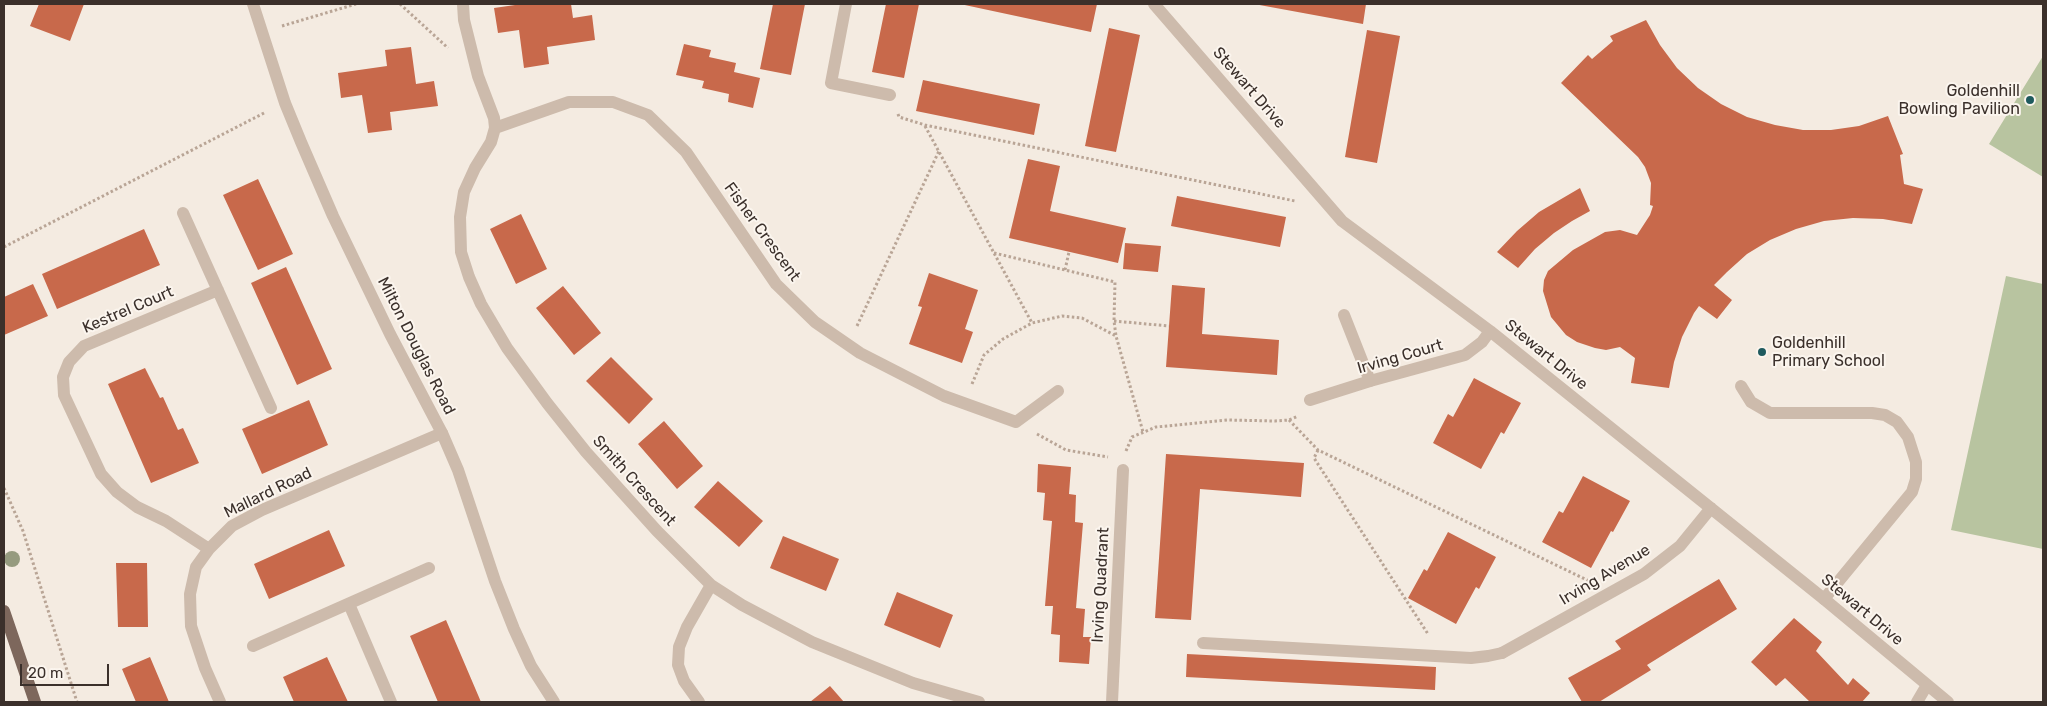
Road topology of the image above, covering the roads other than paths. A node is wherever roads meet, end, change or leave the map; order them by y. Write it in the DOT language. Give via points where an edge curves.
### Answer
graph roads {
  1 [pos="253,4"];
  2 [pos="463,4"];
  3 [pos="846,4"];
  4 [pos="1154,4"];
  5 [pos="890,95"];
  6 [pos="495,128"];
  7 [pos="183,213"];
  8 [pos="218,290"];
  9 [pos="1344,315"];
  10 [pos="1490,331"];
  11 [pos="1370,381"];
  12 [pos="1741,386"];
  13 [pos="1058,391"];
  14 [pos="1310,400"];
  15 [pos="271,408"];
  16 [pos="442,433"];
  17 [pos="1123,464"];
  18 [pos="1711,508"];
  19 [pos="209,549"];
  20 [pos="430,568"];
  21 [pos="711,585"];
  22 [pos="1824,599"];
  23 [pos="349,604"];
  24 [pos="4,612"];
  25 [pos="1203,643"];
  26 [pos="253,646"];
  27 [pos="1927,685"];
  28 [pos="35,702"];
  29 [pos="220,702"];
  30 [pos="392,702"];
  31 [pos="554,702"];
  32 [pos="699,702"];
  33 [pos="979,702"];
  34 [pos="1112,702"];
  35 [pos="1917,702"];
  36 [pos="1948,702"];
  1 -- 16 [label="street, Milton Douglas Road" via="285,103 333,216"];
  2 -- 6 [label="street" via="478,76"];
  3 -- 5 [label="street" via="832,83"];
  4 -- 10 [label="street, Stewart Drive" via="1342,221"];
  6 -- 13 [label="street, Fisher Crescent" via="569,102 613,102 648,116 686,152 776,284 815,322 849,345 944,396 1016,422"];
  6 -- 21 [label="street, Smith Crescent" via="491,142 464,192 460,218 461,252 481,304 546,403 586,452"];
  7 -- 8 [label="street"];
  8 -- 15 [label="street"];
  8 -- 19 [label="street, Kestrel Court" via="84,346 70,362 63,377 64,395 101,474 137,507 166,521"];
  9 -- 11 [label="street"];
  10 -- 11 [label="street, Irving Court" via="1465,355"];
  10 -- 18 [label="street, Stewart Drive"];
  11 -- 14 [label="street, Irving Court"];
  12 -- 22 [label="street" via="1751,402 1770,413 1885,415 1897,422 1914,450 1916,479 1912,492"];
  16 -- 19 [label="street, Mallard Road" via="262,510 232,526"];
  16 -- 31 [label="street, Milton Douglas Road" via="514,629 531,666"];
  17 -- 34 [label="street, Irving Quadrant"];
  18 -- 22 [label="street, Stewart Drive"];
  18 -- 25 [label="street, Irving Avenue" via="1680,546 1644,574 1502,653 1471,658"];
  19 -- 29 [label="street, Mallard Road" via="196,567 190,594 191,626"];
  20 -- 23 [label="street"];
  21 -- 32 [label="street" via="679,647 678,665 684,681"];
  21 -- 33 [label="street, Smith Crescent" via="812,642 905,680"];
  22 -- 27 [label="street, Stewart Drive"];
  23 -- 26 [label="street"];
  23 -- 30 [label="street"];
  24 -- 28 [label="main road"];
  27 -- 35 [label="street"];
  27 -- 36 [label="street, Stewart Drive"];
}
